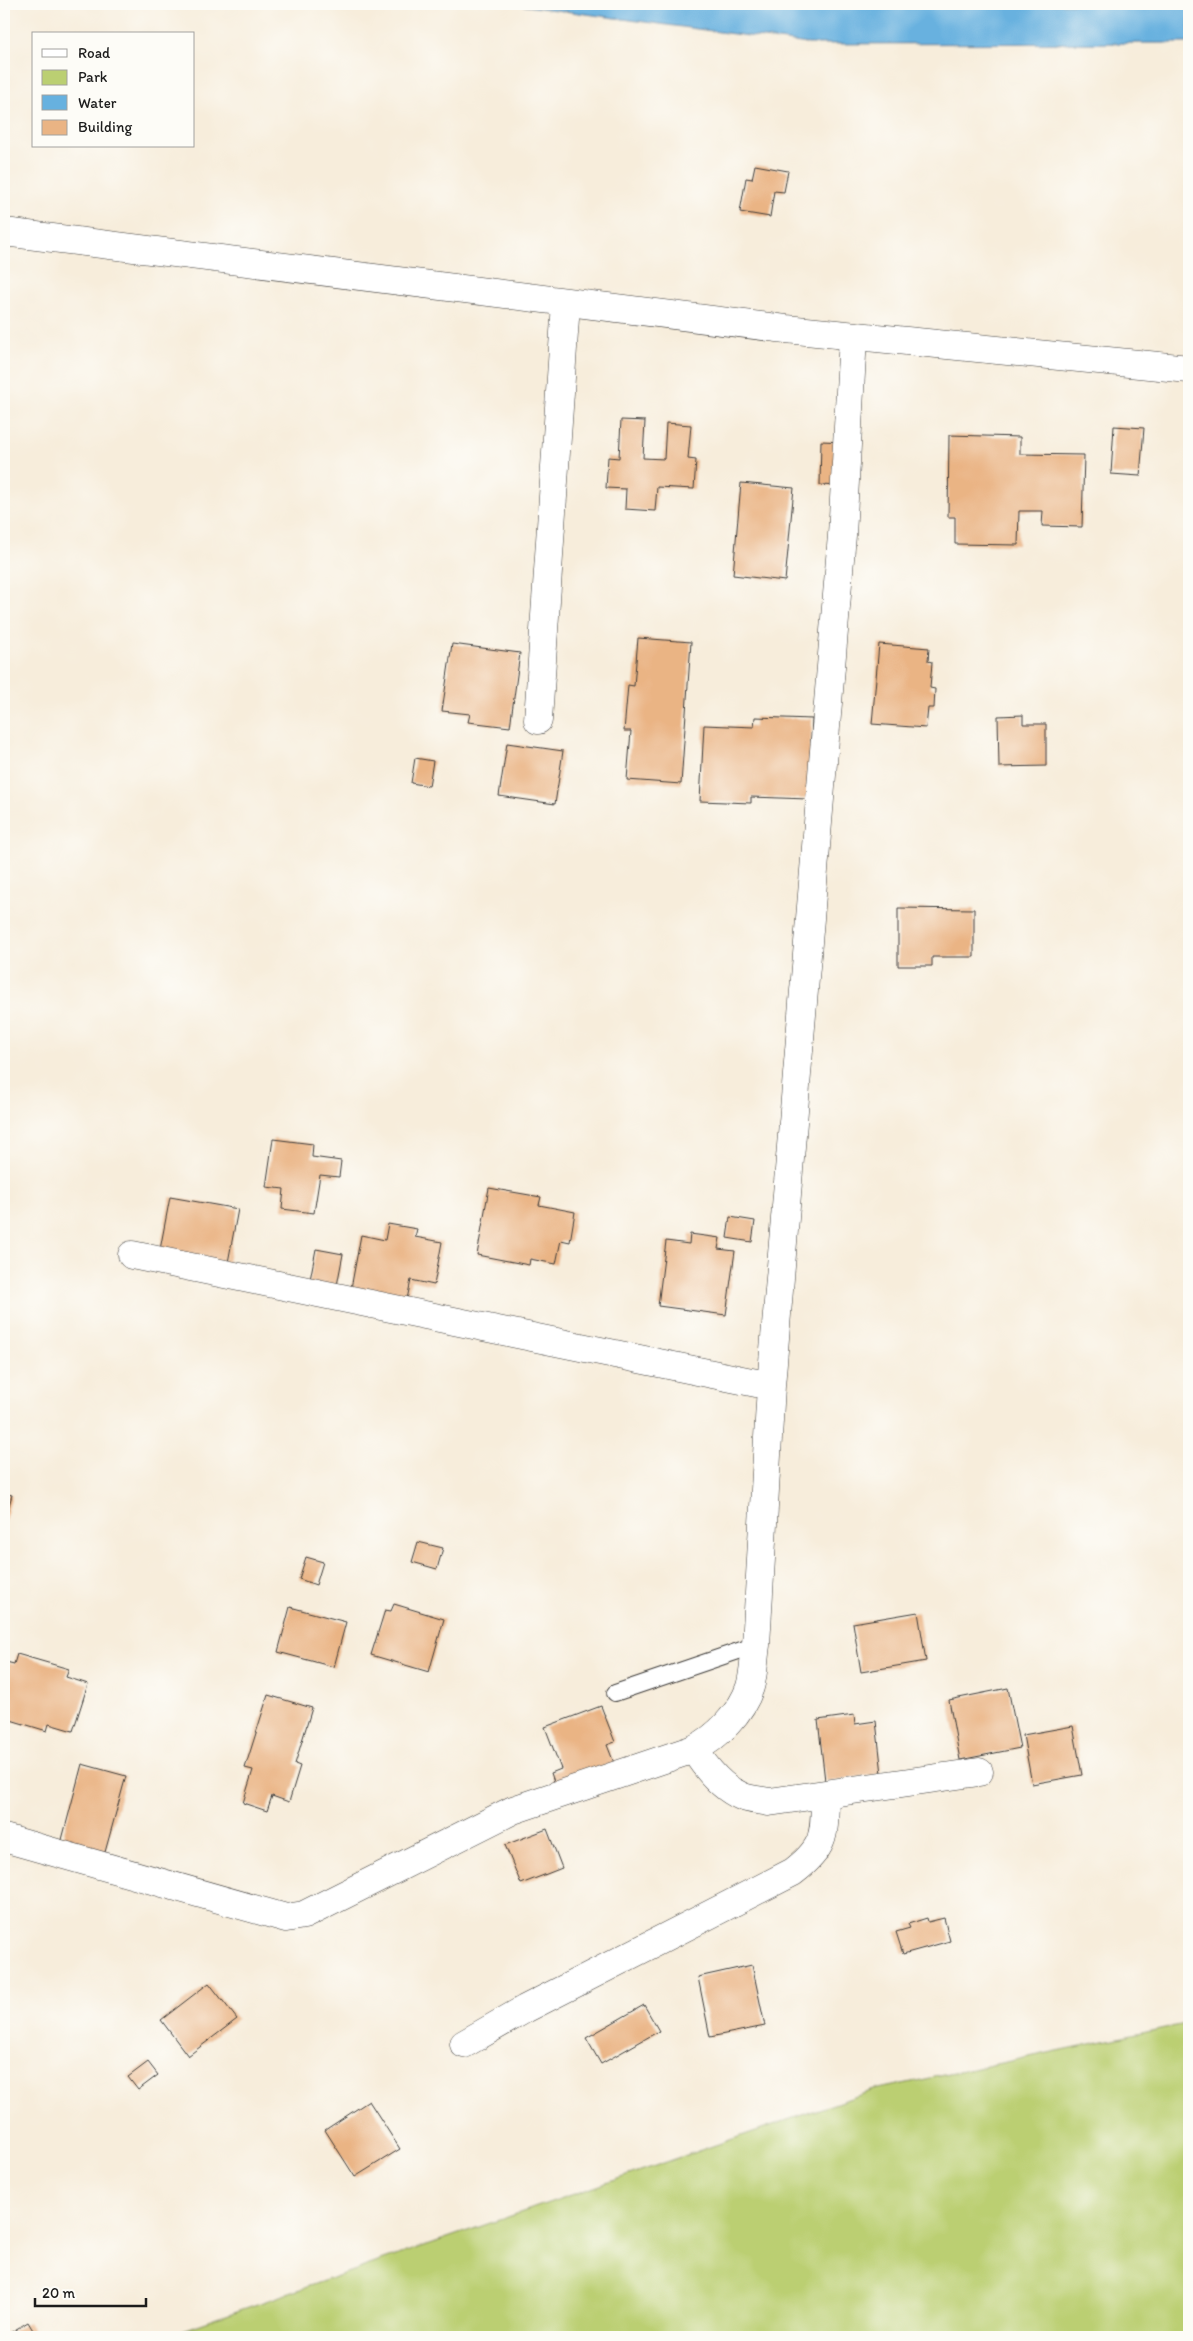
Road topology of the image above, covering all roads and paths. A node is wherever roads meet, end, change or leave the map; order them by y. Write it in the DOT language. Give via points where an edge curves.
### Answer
graph roads {
  1 [pos="4,232"];
  2 [pos="566,303"];
  3 [pos="853,337"];
  4 [pos="1189,369"];
  5 [pos="538,720"];
  6 [pos="132,1255"];
  7 [pos="771,1386"];
  8 [pos="756,1645"];
  9 [pos="615,1693"];
  10 [pos="694,1749"];
  11 [pos="979,1772"];
  12 [pos="826,1794"];
  13 [pos="4,1838"];
  14 [pos="464,2044"];
  1 -- 2 [label="street"];
  2 -- 3 [label="street"];
  2 -- 5 [label="street"];
  3 -- 4 [label="street"];
  3 -- 7 [label="street" via="842,535"];
  6 -- 7 [label="street"];
  7 -- 8 [label="street"];
  8 -- 9 [label="lane"];
  8 -- 10 [label="street" via="750,1687 740,1707 723,1727"];
  10 -- 12 [label="street" via="720,1782 742,1796 769,1802"];
  10 -- 13 [label="street" via="513,1810 304,1916 278,1916"];
  11 -- 12 [label="street"];
  12 -- 14 [label="street" via="820,1845 810,1859 793,1872 534,2004"];
}
